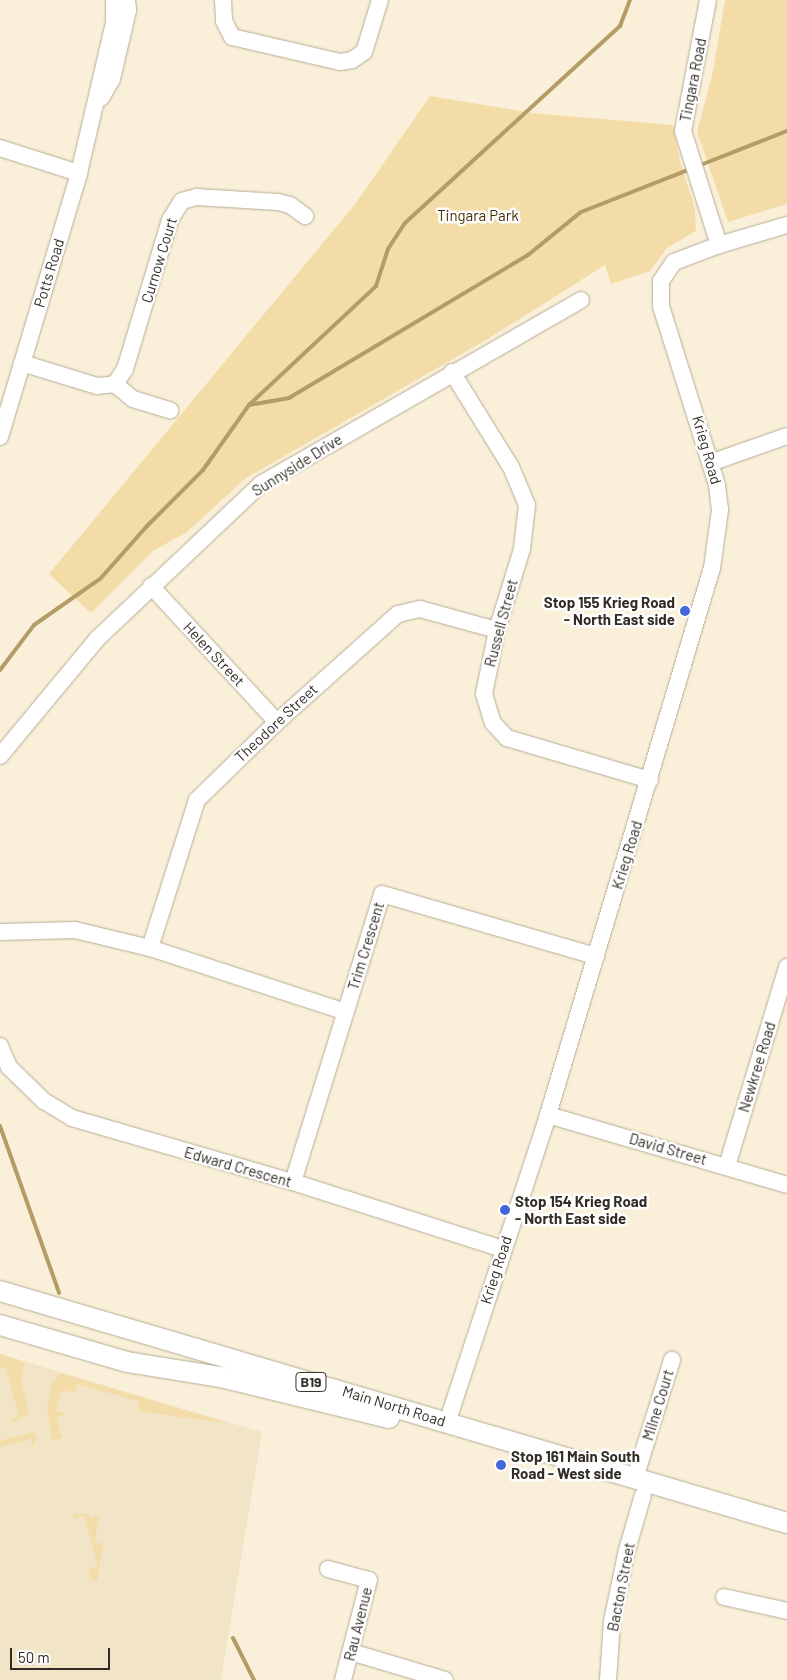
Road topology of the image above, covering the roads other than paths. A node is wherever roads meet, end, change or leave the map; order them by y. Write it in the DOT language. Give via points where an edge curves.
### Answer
graph roads {
  1 [pos="114,0"];
  2 [pos="127,0"];
  3 [pos="224,0"];
  4 [pos="380,0"];
  5 [pos="708,0"];
  6 [pos="95,109"];
  7 [pos="0,148"];
  8 [pos="79,173"];
  9 [pos="305,216"];
  10 [pos="787,225"];
  11 [pos="719,245"];
  12 [pos="581,300"];
  13 [pos="22,363"];
  14 [pos="452,372"];
  15 [pos="115,384"];
  16 [pos="170,410"];
  17 [pos="787,436"];
  18 [pos="0,437"];
  19 [pos="713,462"];
  20 [pos="151,586"];
  21 [pos="497,630"];
  22 [pos="277,722"];
  23 [pos="0,756"];
  24 [pos="650,780"];
  25 [pos="0,932"];
  26 [pos="150,948"];
  27 [pos="596,956"];
  28 [pos="787,967"];
  29 [pos="346,1012"];
  30 [pos="0,1046"];
  31 [pos="548,1115"];
  32 [pos="727,1166"];
  33 [pos="294,1182"];
  34 [pos="787,1185"];
  35 [pos="503,1249"];
  36 [pos="0,1290"];
  37 [pos="0,1325"];
  38 [pos="672,1360"];
  39 [pos="447,1422"];
  40 [pos="424,1429"];
  41 [pos="469,1443"];
  42 [pos="639,1487"];
  43 [pos="787,1523"];
  44 [pos="787,1538"];
  45 [pos="328,1569"];
  46 [pos="724,1597"];
  47 [pos="787,1611"];
  48 [pos="351,1652"];
  49 [pos="343,1680"];
  50 [pos="445,1680"];
  51 [pos="608,1680"];
  1 -- 6 [label="street, Potts Road" via="114,23"];
  2 -- 6 [label="street, Potts Road" via="126,20 112,79"];
  3 -- 4 [label="street" via="224,21 232,37 340,62 352,60 364,52"];
  5 -- 11 [label="street, Tingara Road" via="683,131"];
  6 -- 8 [label="street, Potts Road"];
  7 -- 8 [label="street"];
  8 -- 13 [label="street, Potts Road"];
  9 -- 15 [label="street, Curnow Court" via="290,205 278,202 196,197 182,201 170,220 125,368"];
  10 -- 11 [label="street"];
  11 -- 19 [label="street, Krieg Road" via="674,262 661,282 662,306"];
  12 -- 14 [label="street, Sunnyside Drive"];
  13 -- 15 [label="street" via="96,386"];
  13 -- 18 [label="street, Potts Road"];
  14 -- 20 [label="street, Sunnyside Drive" via="262,484"];
  14 -- 21 [label="street, Russell Street" via="511,467 527,505 522,549"];
  15 -- 16 [label="street" via="133,399"];
  17 -- 19 [label="street"];
  19 -- 24 [label="street, Krieg Road" via="720,510 712,568"];
  20 -- 22 [label="street, Helen Street"];
  20 -- 23 [label="street, Sunnyside Drive" via="97,638"];
  21 -- 22 [label="street, Theodore Street" via="420,608 398,614"];
  21 -- 24 [label="street, Russell Street" via="484,694 493,723 508,738"];
  22 -- 26 [label="street, Theodore Street" via="197,800"];
  24 -- 27 [label="street, Krieg Road"];
  25 -- 26 [label="street" via="75,930"];
  26 -- 29 [label="street"];
  27 -- 29 [label="street, Trim Crescent" via="382,894"];
  27 -- 31 [label="street, Krieg Road"];
  28 -- 32 [label="street, Newkree Road"];
  29 -- 33 [label="street, Trim Crescent"];
  30 -- 33 [label="street, Edward Crescent" via="9,1067 44,1101 72,1118"];
  31 -- 32 [label="street, David Street"];
  31 -- 35 [label="street, Krieg Road"];
  32 -- 34 [label="street, David Street"];
  33 -- 35 [label="street, Edward Crescent"];
  35 -- 39 [label="street, Krieg Road"];
  36 -- 39 [label="main road, Main North Road / B19"];
  37 -- 40 [label="main road, Main North Road / B19" via="127,1362 221,1377"];
  38 -- 42 [label="street, Milne Court"];
  39 -- 40 [label="main road"];
  39 -- 41 [label="main road"];
  39 -- 42 [label="main road, Main North Road / B19"];
  40 -- 41 [label="main road, Main North Road / B19"];
  41 -- 42 [label="main road, Main North Road / B19"];
  42 -- 43 [label="main road, Main North Road / B19"];
  42 -- 44 [label="main road, Main North Road / B19"];
  42 -- 51 [label="street, Bacton Street" via="612,1621"];
  45 -- 48 [label="street, Rau Avenue" via="369,1580"];
  46 -- 47 [label="street"];
  48 -- 49 [label="street, Rau Avenue"];
  48 -- 50 [label="street"];
}
